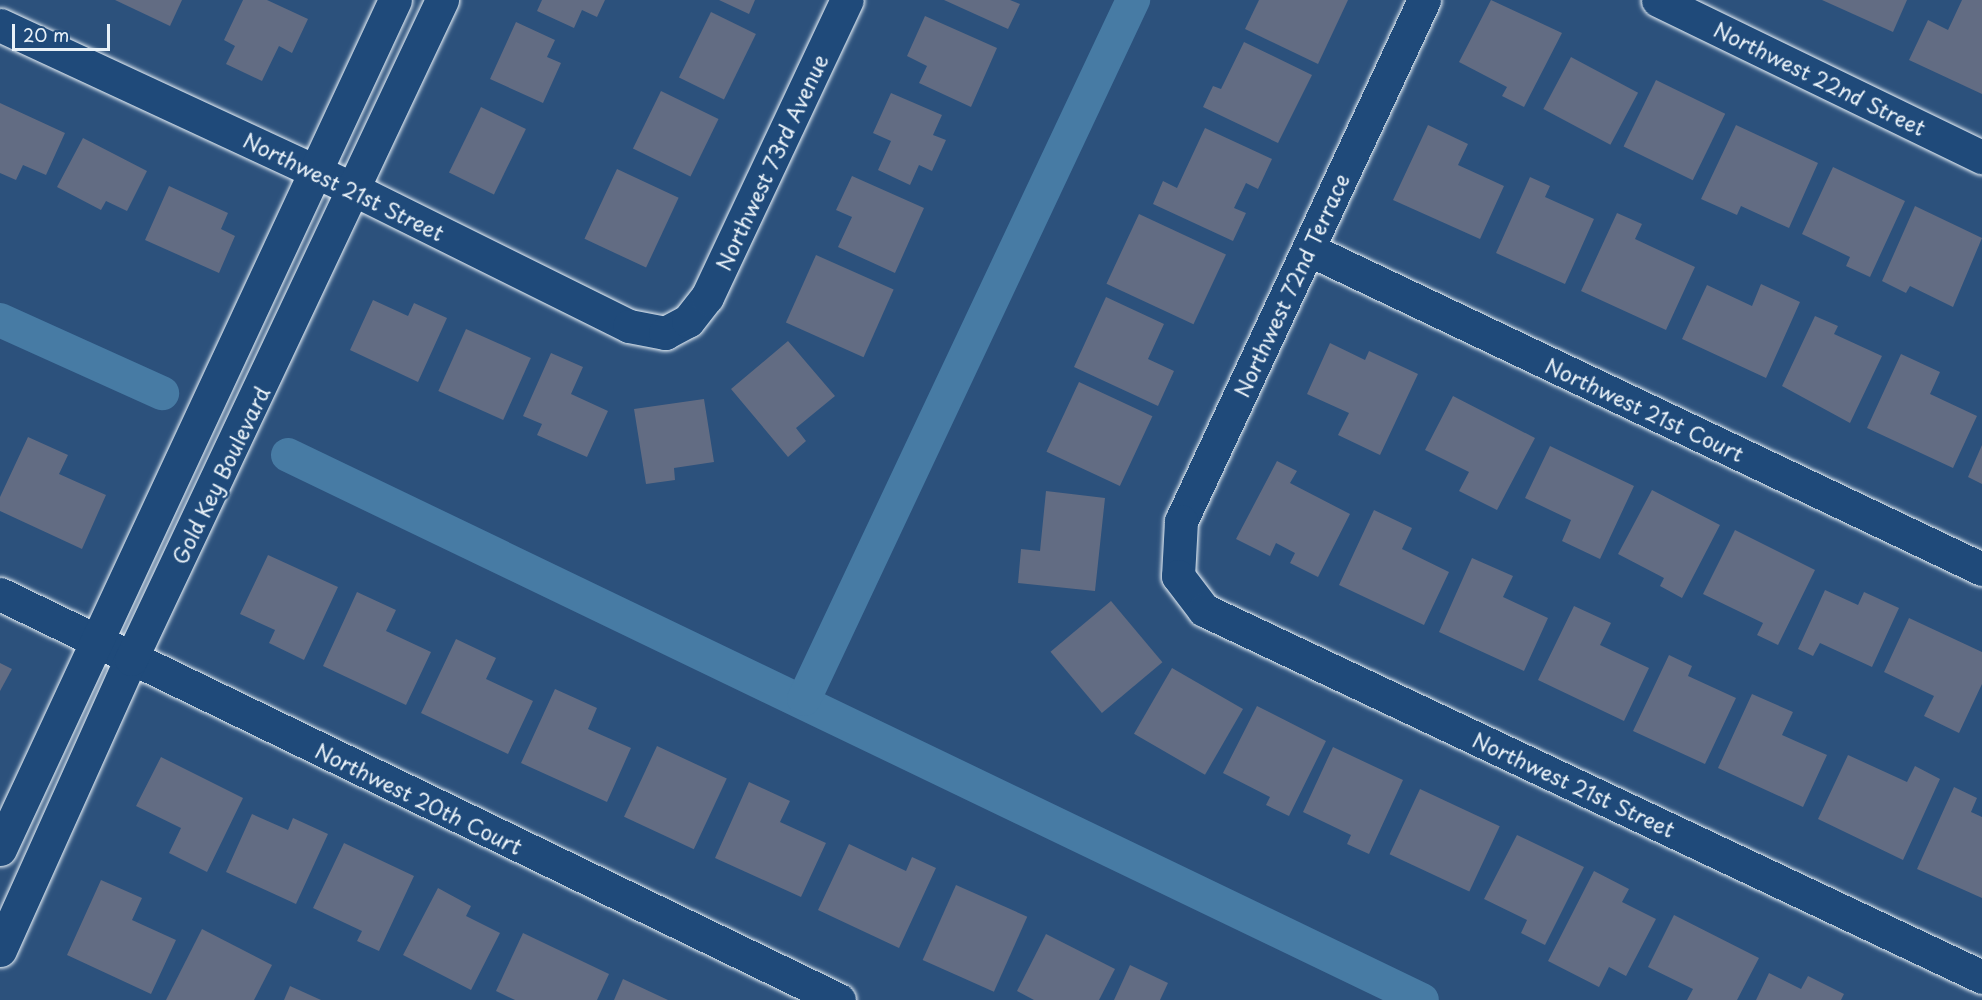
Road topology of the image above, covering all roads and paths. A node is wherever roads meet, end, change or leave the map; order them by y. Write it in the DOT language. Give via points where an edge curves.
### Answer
graph roads {
  1 [pos="395,0"];
  2 [pos="442,0"];
  3 [pos="847,0"];
  4 [pos="1424,0"];
  5 [pos="1658,0"];
  6 [pos="0,25"];
  7 [pos="1982,157"];
  8 [pos="316,171"];
  9 [pos="353,189"];
  10 [pos="1308,249"];
  11 [pos="688,321"];
  12 [pos="1982,569"];
  13 [pos="1178,576"];
  14 [pos="0,594"];
  15 [pos="98,639"];
  16 [pos="131,659"];
  17 [pos="0,849"];
  18 [pos="0,950"];
  19 [pos="1982,977"];
  20 [pos="839,1000"];
  1 -- 8 [label="street, Gold Key Boulevard"];
  2 -- 9 [label="street, Gold Key Boulevard"];
  3 -- 11 [label="street, Northwest 73rd Avenue" via="707,297"];
  4 -- 10 [label="street, Northwest 72nd Terrace"];
  5 -- 7 [label="street, Northwest 22nd Street"];
  6 -- 8 [label="street, Northwest 21st Street"];
  8 -- 9 [label="street, Northwest 21st Street"];
  8 -- 15 [label="street, Gold Key Boulevard"];
  9 -- 11 [label="street, Northwest 21st Street" via="629,326 665,333"];
  9 -- 16 [label="street, Gold Key Boulevard"];
  10 -- 12 [label="street, Northwest 21st Court"];
  10 -- 13 [label="street, Northwest 72nd Terrace" via="1181,521"];
  13 -- 19 [label="street, Northwest 21st Street" via="1204,609"];
  14 -- 15 [label="street, Northwest 20th Court"];
  15 -- 16 [label="street, Northwest 20th Court"];
  15 -- 17 [label="street, Gold Key Boulevard"];
  16 -- 18 [label="street, Gold Key Boulevard"];
  16 -- 20 [label="street, Northwest 20th Court"];
}
